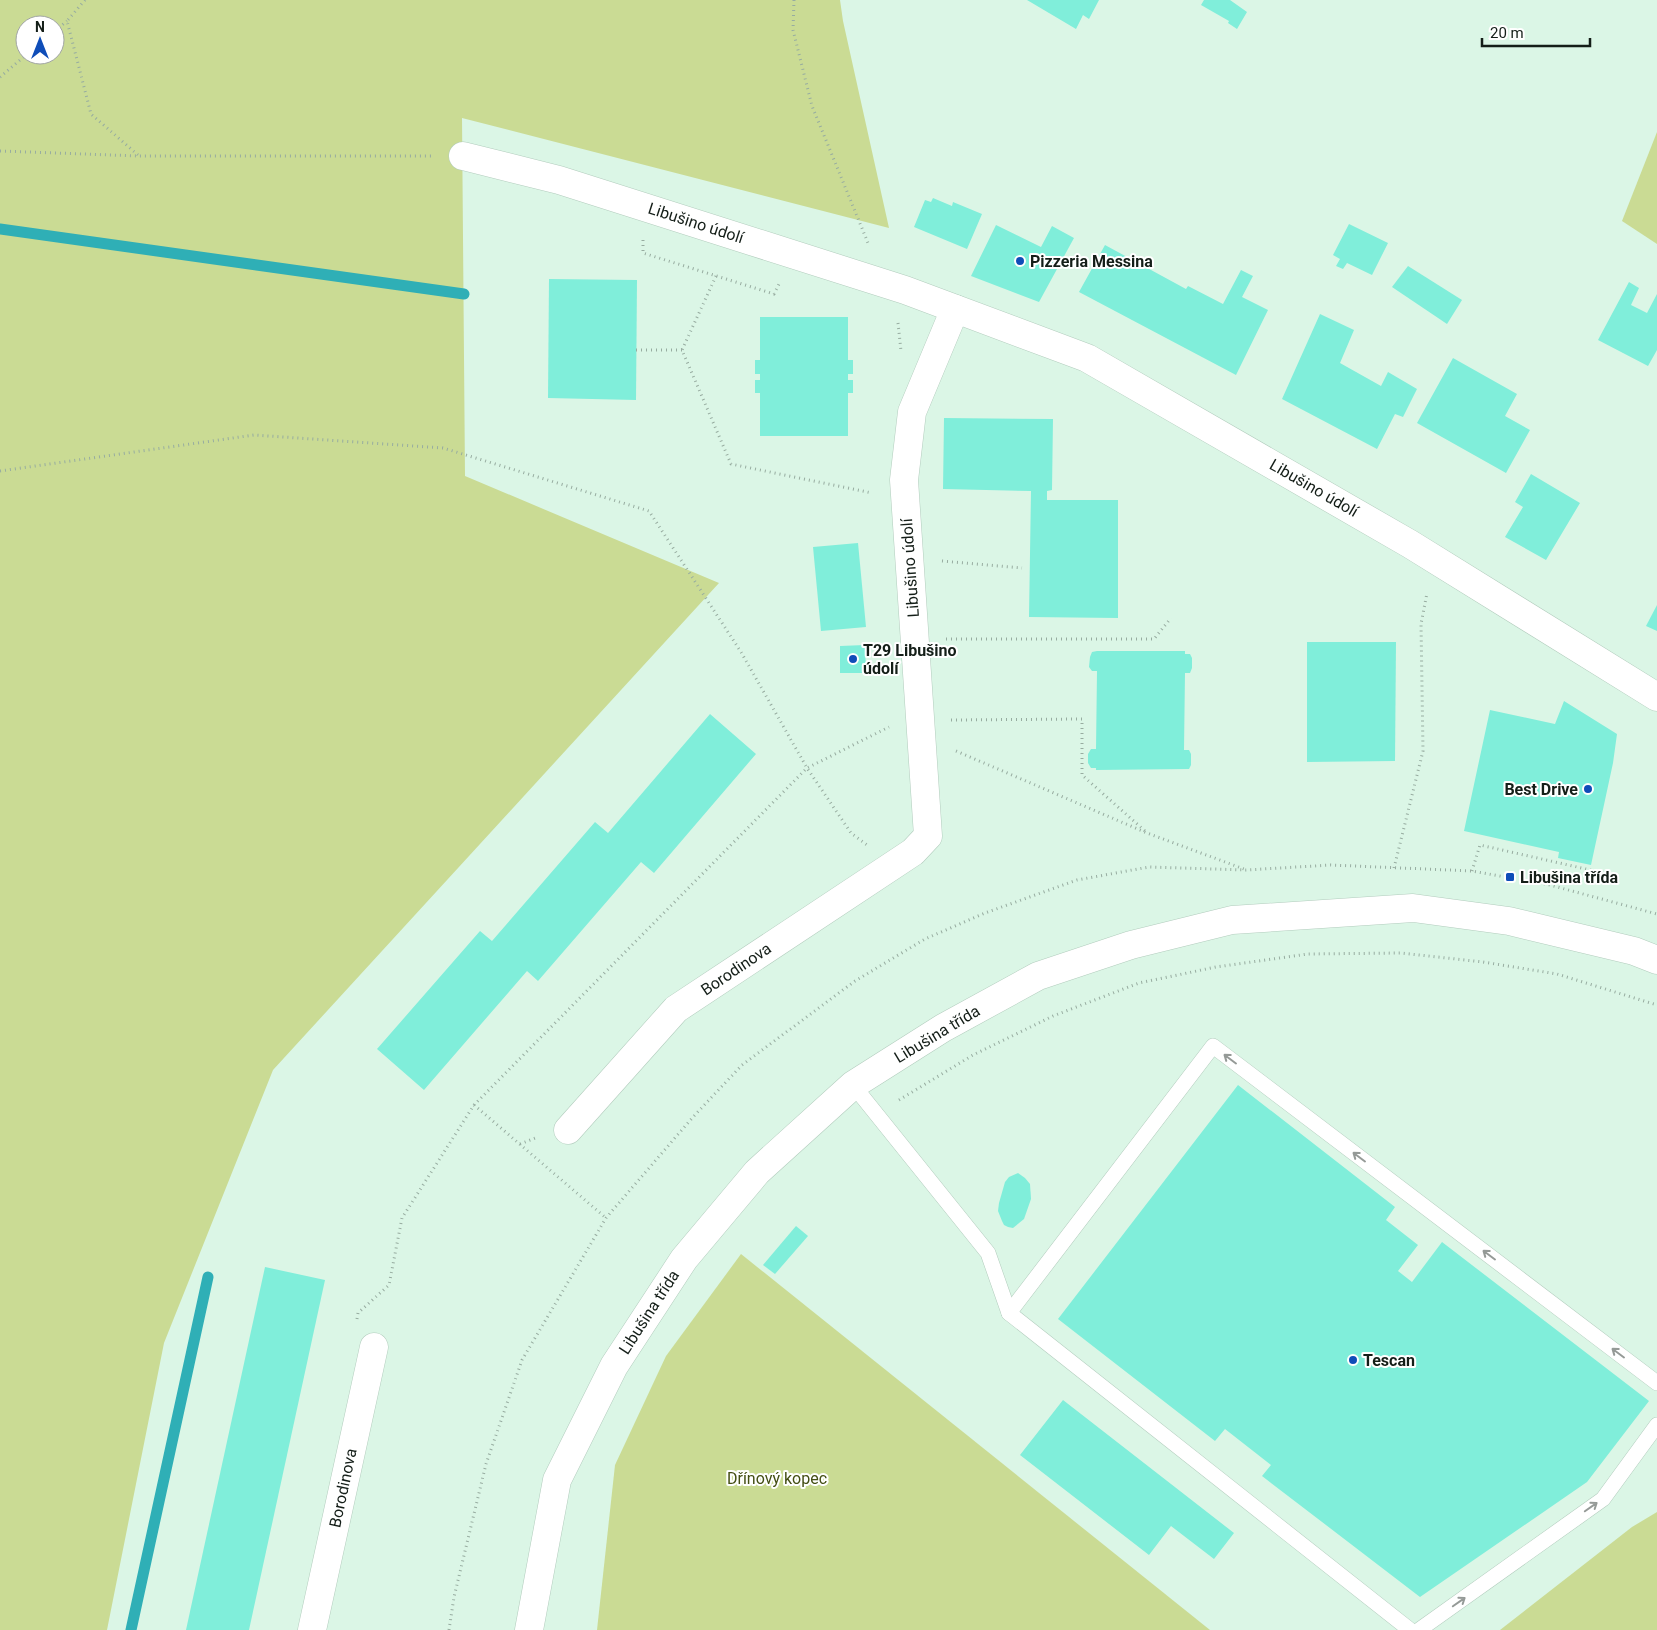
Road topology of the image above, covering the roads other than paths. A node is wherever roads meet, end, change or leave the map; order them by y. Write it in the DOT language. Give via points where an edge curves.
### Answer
graph roads {
  1 [pos="462,156"];
  2 [pos="955,308"];
  3 [pos="1657,697"];
  4 [pos="928,836"];
  5 [pos="1657,960"];
  6 [pos="853,1085"];
  7 [pos="568,1130"];
  8 [pos="1009,1312"];
  9 [pos="374,1347"];
  10 [pos="1657,1383"];
  11 [pos="1657,1425"];
  12 [pos="312,1630"];
  13 [pos="529,1630"];
  14 [pos="1410,1630"];
  15 [pos="1419,1630"];
  1 -- 2 [label="street, Libušino údolí" via="559,180"];
  2 -- 3 [label="street, Libušino údolí" via="1087,358 1410,544"];
  2 -- 4 [label="street, Libušino údolí" via="912,412 904,480"];
  4 -- 7 [label="street, Borodinova" via="913,852 676,1009"];
  5 -- 6 [label="street, Libušina třída" via="1634,951 1509,921 1413,908 1232,920 1132,945 1038,976 942,1028"];
  6 -- 8 [label="lane" via="988,1253"];
  6 -- 13 [label="street, Libušina třída" via="757,1172 684,1259 614,1366 557,1480"];
  10 -- 8 [label="lane, one-way" via="1213,1046"];
  8 -- 14 [label="lane"];
  9 -- 12 [label="street, Borodinova"];
  15 -- 11 [label="lane, one-way" via="1603,1499"];
}
